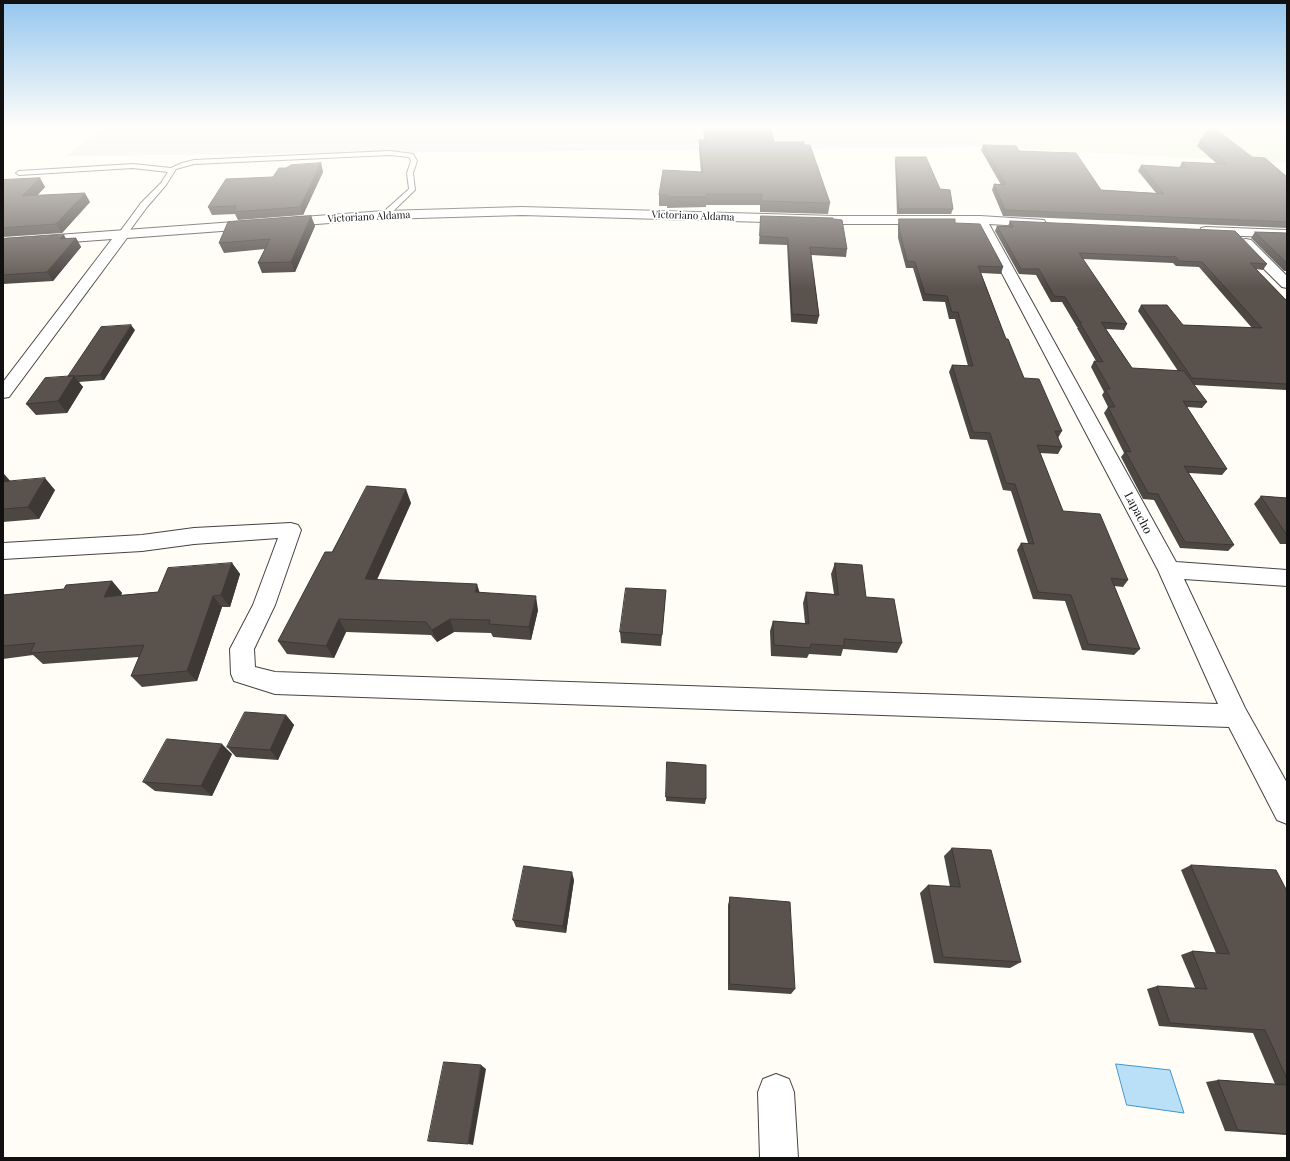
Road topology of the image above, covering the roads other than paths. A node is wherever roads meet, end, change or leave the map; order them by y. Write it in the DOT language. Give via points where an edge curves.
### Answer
graph roads {
  1 [pos="166,181"];
  2 [pos="412,181"];
  3 [pos="384,215"];
  4 [pos="980,220"];
  5 [pos="1052,224"];
  6 [pos="1196,230"];
  7 [pos="1236,232"];
  8 [pos="1287,234"];
  9 [pos="122,235"];
  10 [pos="3,243"];
  11 [pos="1287,284"];
  12 [pos="3,393"];
  13 [pos="3,551"];
  14 [pos="1169,570"];
  15 [pos="1287,578"];
  16 [pos="1236,716"];
  17 [pos="1287,810"];
  18 [pos="776,1092"];
  19 [pos="779,1158"];
  1 -- 9 [label="lane"];
  2 -- 3 [label="lane" via="412,190"];
  3 -- 4 [label="street, Victoriano Aldama" via="522,211 835,220"];
  3 -- 9 [label="street, Victoriano Aldama"];
  4 -- 5 [label="street, Victoriano Aldama"];
  4 -- 14 [label="street, Lapacho"];
  6 -- 7 [label="street"];
  7 -- 8 [label="street"];
  7 -- 11 [label="street"];
  9 -- 10 [label="street, Victoriano Aldama"];
  9 -- 12 [label="street"];
  13 -- 16 [label="street" via="142,543 194,536 291,530 264,605 242,649 243,674 275,683"];
  14 -- 15 [label="street"];
  14 -- 16 [label="street, Lapacho"];
  16 -- 17 [label="street, Lapacho"];
  18 -- 19 [label="street"];
}
